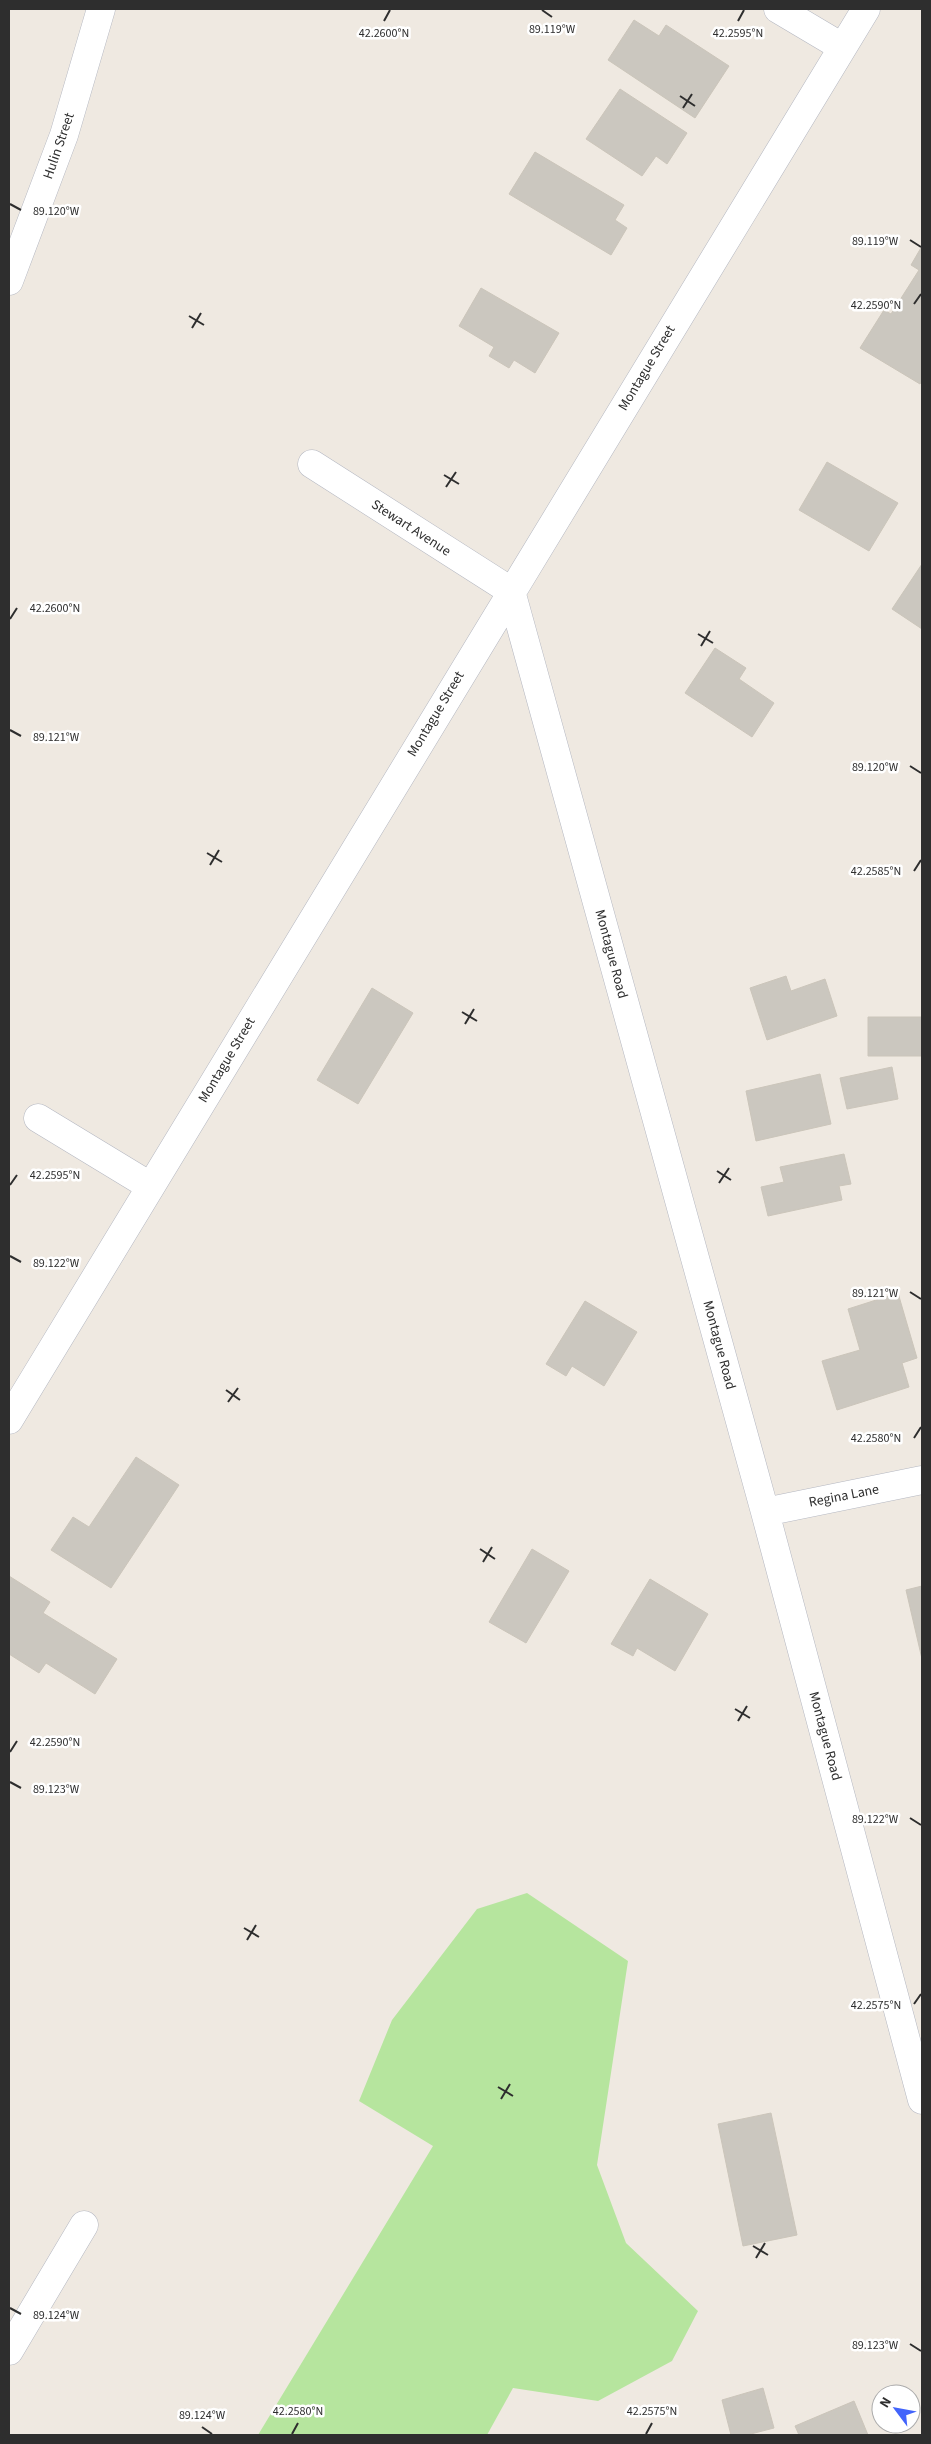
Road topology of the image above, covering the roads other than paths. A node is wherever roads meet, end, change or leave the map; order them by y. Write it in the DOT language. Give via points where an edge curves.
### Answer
graph roads {
  1 [pos="102,9"];
  2 [pos="778,9"];
  3 [pos="866,9"];
  4 [pos="842,47"];
  5 [pos="9,281"];
  6 [pos="312,464"];
  7 [pos="511,591"];
  8 [pos="38,1118"];
  9 [pos="150,1186"];
  10 [pos="9,1420"];
  11 [pos="922,1480"];
  12 [pos="765,1512"];
  13 [pos="917,2062"];
  14 [pos="922,2100"];
  15 [pos="84,2225"];
  16 [pos="9,2351"];
  1 -- 5 [label="street, Hulin Street" via="64,135"];
  2 -- 4 [label="street"];
  3 -- 4 [label="street, Montague Street"];
  4 -- 7 [label="street, Montague Street"];
  6 -- 7 [label="street, Stewart Avenue"];
  7 -- 9 [label="street, Montague Street"];
  7 -- 12 [label="street, Montague Road"];
  8 -- 9 [label="street"];
  9 -- 10 [label="street, Montague Street"];
  11 -- 12 [label="street, Regina Lane"];
  12 -- 13 [label="street, Montague Road"];
  13 -- 14 [label="street, Montague Road"];
  15 -- 16 [label="street"];
}
